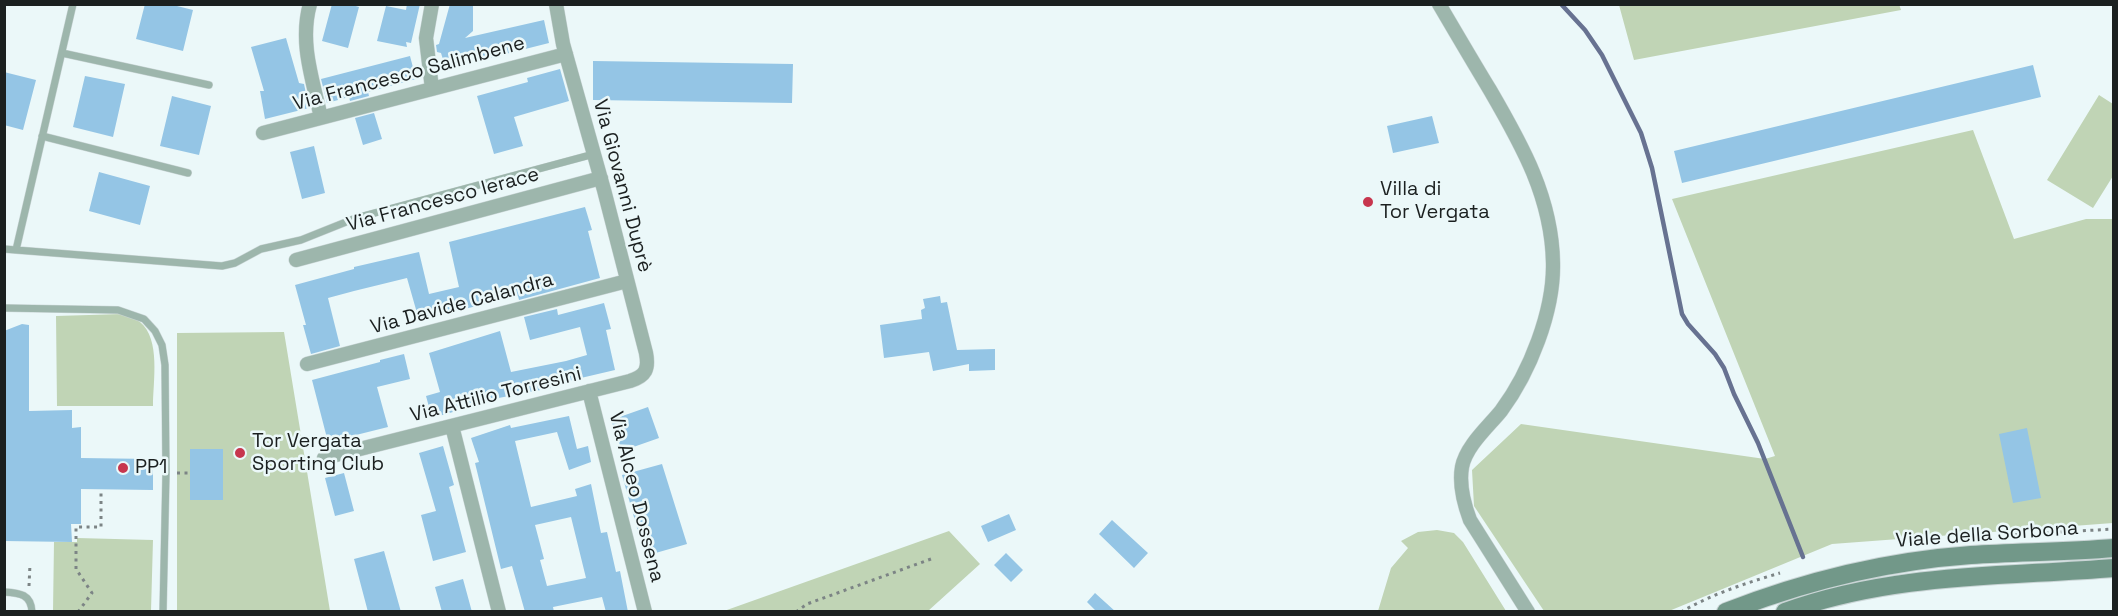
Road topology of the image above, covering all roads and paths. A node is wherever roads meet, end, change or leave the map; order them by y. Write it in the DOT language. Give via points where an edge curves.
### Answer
graph roads {
  1 [pos="73,4"];
  2 [pos="310,4"];
  3 [pos="432,4"];
  4 [pos="556,4"];
  5 [pos="1439,4"];
  6 [pos="62,53"];
  7 [pos="566,54"];
  8 [pos="209,85"];
  9 [pos="432,89"];
  10 [pos="321,118"];
  11 [pos="263,133"];
  12 [pos="42,136"];
  13 [pos="594,154"];
  14 [pos="188,173"];
  15 [pos="601,178"];
  16 [pos="4,249"];
  17 [pos="16,250"];
  18 [pos="296,260"];
  19 [pos="627,281"];
  20 [pos="4,308"];
  21 [pos="307,364"];
  22 [pos="641,376"];
  23 [pos="589,391"];
  24 [pos="452,426"];
  25 [pos="324,458"];
  26 [pos="101,489"];
  27 [pos="2114,548"];
  28 [pos="931,560"];
  29 [pos="30,564"];
  30 [pos="2114,568"];
  31 [pos="4,592"];
  32 [pos="29,599"];
  33 [pos="32,612"];
  34 [pos="78,612"];
  35 [pos="163,612"];
  36 [pos="499,612"];
  37 [pos="645,612"];
  38 [pos="796,612"];
  39 [pos="1528,612"];
  40 [pos="1726,612"];
  41 [pos="1785,612"];
  1 -- 6 [label="lane"];
  2 -- 10 [label="street" via="306,50"];
  3 -- 9 [label="street" via="426,38"];
  4 -- 7 [label="street, Via Giovanni Duprè"];
  5 -- 39 [label="street" via="1512,127 1543,197 1551,234 1551,295 1531,356 1513,393 1471,448 1462,464 1461,478 1470,520"];
  6 -- 8 [label="lane"];
  6 -- 12 [label="lane"];
  7 -- 9 [label="street, Via Francesco Salimbene"];
  7 -- 13 [label="street, Via Giovanni Duprè"];
  9 -- 10 [label="street, Via Francesco Salimbene"];
  10 -- 11 [label="street, Via Francesco Salimbene"];
  12 -- 14 [label="lane"];
  12 -- 17 [label="lane"];
  13 -- 15 [label="street, Via Giovanni Duprè"];
  13 -- 17 [label="lane" via="356,218 222,266"];
  15 -- 18 [label="street, Via Francesco Ierace"];
  15 -- 19 [label="street, Via Giovanni Duprè"];
  16 -- 17 [label="lane"];
  19 -- 21 [label="street, Via Davide Calandra"];
  19 -- 22 [label="street, Via Giovanni Duprè" via="648,362"];
  20 -- 35 [label="lane" via="118,310 144,319 155,331 165,365"];
  22 -- 23 [label="street, Via Attilio Torresini"];
  23 -- 24 [label="street, Via Attilio Torresini"];
  23 -- 37 [label="street, Via Alceo Dossena"];
  24 -- 25 [label="street, Via Attilio Torresini"];
  24 -- 36 [label="street"];
  26 -- 34 [label="path" via="101,527 76,527 76,569 92,593"];
  27 -- 40 [label="street, Viale della Sorbona" via="1971,555 1882,566 1790,589"];
  28 -- 38 [label="path" via="807,604"];
  29 -- 32 [label="path"];
  30 -- 41 [label="street, Viale della Sorbona" via="1906,583 1849,593"];
  31 -- 32 [label="lane"];
  32 -- 33 [label="lane"];
}
